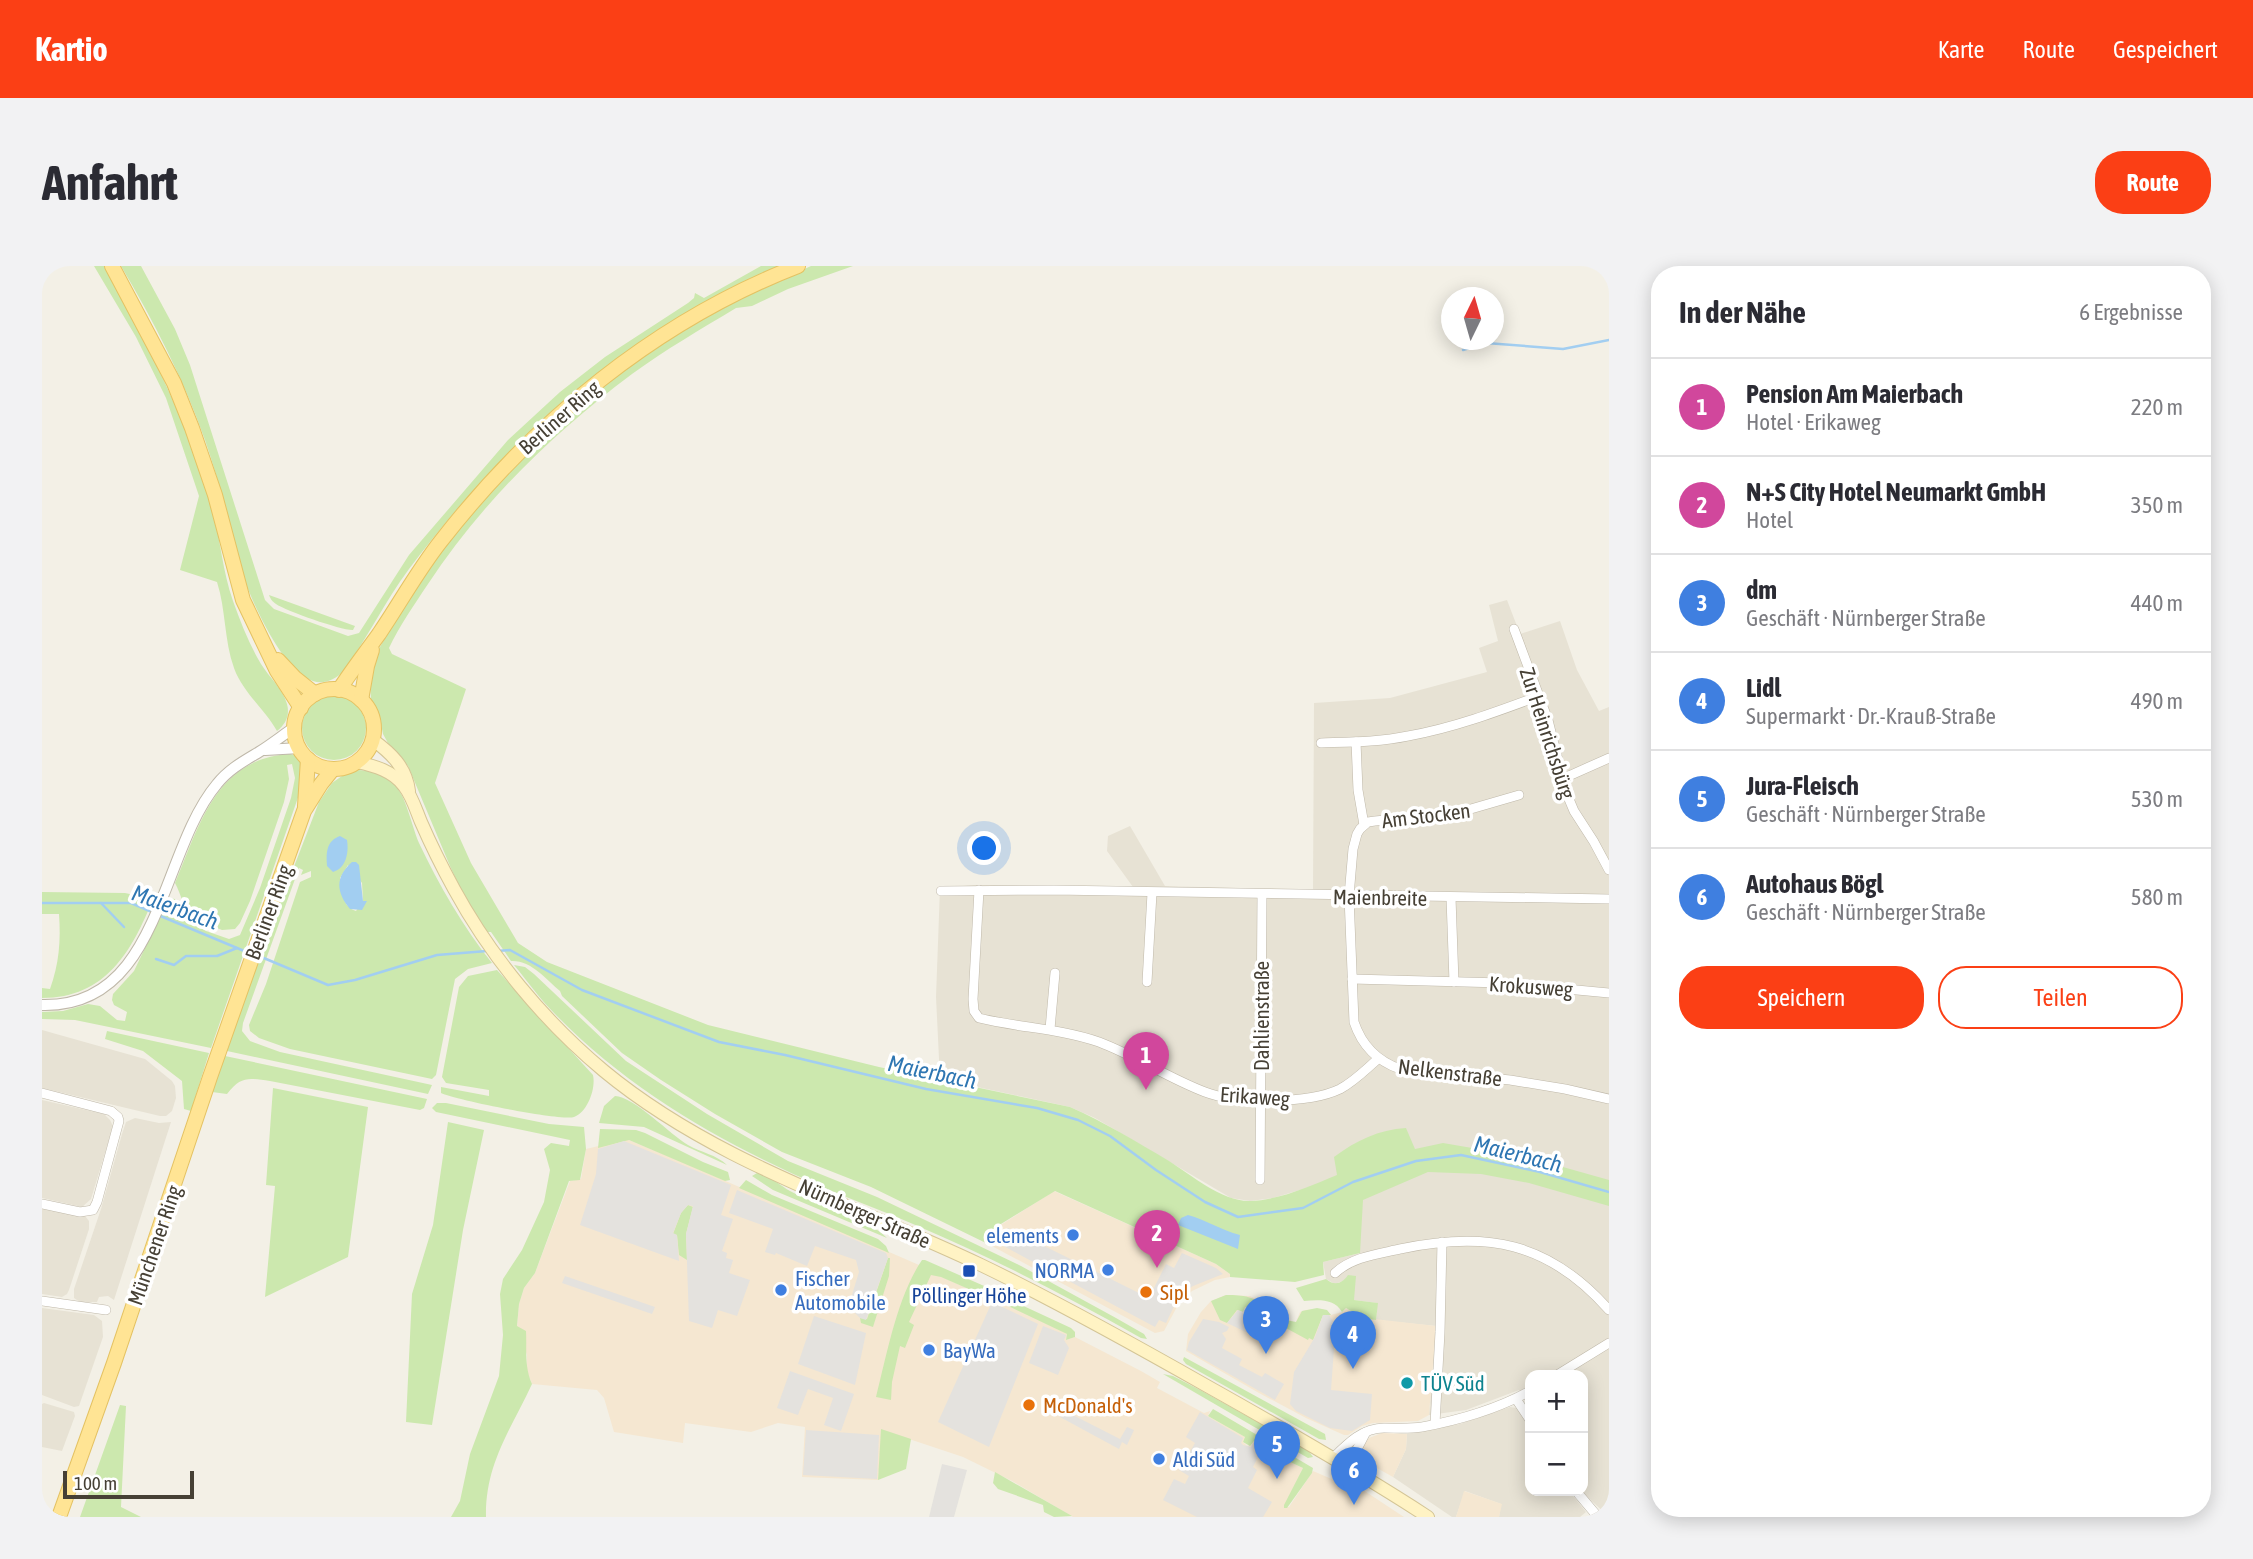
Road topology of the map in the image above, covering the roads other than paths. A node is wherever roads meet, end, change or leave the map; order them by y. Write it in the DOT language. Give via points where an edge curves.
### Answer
graph roads {
  1 [pos="112,266"];
  2 [pos="798,266"];
  3 [pos="1514,629"];
  4 [pos="378,635"];
  5 [pos="266,648"];
  6 [pos="339,690"];
  7 [pos="316,694"];
  8 [pos="1539,696"];
  9 [pos="361,700"];
  10 [pos="300,708"];
  11 [pos="295,727"];
  12 [pos="373,740"];
  13 [pos="1356,742"];
  14 [pos="1321,743"];
  15 [pos="262,750"];
  16 [pos="304,754"];
  17 [pos="1609,758"];
  18 [pos="357,762"];
  19 [pos="332,769"];
  20 [pos="1562,779"];
  21 [pos="410,794"];
  22 [pos="1519,795"];
  23 [pos="304,811"];
  24 [pos="1364,825"];
  25 [pos="1609,870"];
  26 [pos="979,890"];
  27 [pos="942,891"];
  28 [pos="1152,893"];
  29 [pos="1262,894"];
  30 [pos="1349,896"];
  31 [pos="1451,898"];
  32 [pos="1609,899"];
  33 [pos="246,973"];
  34 [pos="1055,973"];
  35 [pos="1352,979"];
  36 [pos="1147,982"];
  37 [pos="1454,982"];
  38 [pos="1609,993"];
  39 [pos="42,1005"];
  40 [pos="1050,1029"];
  41 [pos="1378,1059"];
  42 [pos="42,1093"];
  43 [pos="1261,1099"];
  44 [pos="1609,1099"];
  45 [pos="1260,1181"];
  46 [pos="42,1204"];
  47 [pos="1443,1241"];
  48 [pos="1335,1273"];
  49 [pos="42,1301"];
  50 [pos="106,1310"];
  51 [pos="1609,1310"];
  52 [pos="1609,1343"];
  53 [pos="1565,1370"];
  54 [pos="1525,1394"];
  55 [pos="1516,1399"];
  56 [pos="1525,1412"];
  57 [pos="1435,1424"];
  58 [pos="1366,1432"];
  59 [pos="1334,1457"];
  60 [pos="1346,1465"];
  61 [pos="1580,1496"];
  62 [pos="59,1517"];
  63 [pos="1428,1517"];
  64 [pos="1598,1517"];
  1 -- 5 [label="main road" via="157,349 192,428 243,600"];
  2 -- 4 [label="main road, Berliner Ring" via="682,324 562,412 461,516"];
  3 -- 8 [label="street, Zur Heinrichsbürg"];
  4 -- 6 [label="main road, Berliner Ring"];
  4 -- 9 [label="main road, Berliner Ring"];
  5 -- 7 [label="main road"];
  5 -- 10 [label="main road"];
  6 -- 7 [label="main road"];
  6 -- 9 [label="main road"];
  7 -- 10 [label="main road"];
  8 -- 13 [label="street" via="1456,725"];
  8 -- 20 [label="street, Zur Heinrichsbürg"];
  9 -- 12 [label="main road" via="373,720"];
  10 -- 11 [label="main road, Berliner Ring"];
  11 -- 15 [label="street"];
  11 -- 16 [label="main road, Berliner Ring"];
  12 -- 18 [label="main road"];
  12 -- 21 [label="main road, Nürnberger Straße" via="401,766"];
  13 -- 14 [label="street"];
  13 -- 24 [label="street"];
  15 -- 16 [label="street"];
  15 -- 39 [label="street" via="235,766 210,793 131,960 108,984 79,1000"];
  16 -- 19 [label="main road"];
  16 -- 23 [label="main road, Berliner Ring"];
  17 -- 20 [label="street"];
  18 -- 19 [label="main road"];
  18 -- 21 [label="main road, Nürnberger Straße" via="387,771"];
  19 -- 23 [label="main road, Berliner Ring"];
  20 -- 25 [label="street, Zur Heinrichsbürg" via="1574,811"];
  21 -- 59 [label="main road, Nürnberger Straße" via="454,891 506,969 598,1066 642,1100 739,1157 913,1234 1093,1322"];
  22 -- 24 [label="street, Am Stocken" via="1457,813"];
  23 -- 33 [label="main road, Berliner Ring"];
  24 -- 30 [label="street, Am Stocken" via="1354,841"];
  26 -- 27 [label="street, Maienbreite"];
  26 -- 28 [label="street, Maienbreite"];
  26 -- 40 [label="street, Erikaweg" via="975,1015"];
  28 -- 29 [label="street, Maienbreite"];
  28 -- 36 [label="street"];
  29 -- 30 [label="street, Maienbreite"];
  29 -- 43 [label="street, Dahlienstraße"];
  30 -- 31 [label="street, Maienbreite"];
  30 -- 35 [label="street, Nelkenstraße"];
  31 -- 32 [label="street, Maienbreite"];
  31 -- 37 [label="street"];
  33 -- 62 [label="main road, Münchener Ring"];
  34 -- 40 [label="street"];
  35 -- 37 [label="street, Krokusweg"];
  35 -- 41 [label="street, Nelkenstraße" via="1356,1030"];
  37 -- 38 [label="street, Krokusweg"];
  40 -- 43 [label="street, Erikaweg" via="1113,1048 1214,1095"];
  41 -- 43 [label="street, Erikaweg" via="1332,1093"];
  41 -- 44 [label="street, Nelkenstraße" via="1408,1071 1510,1080"];
  42 -- 46 [label="street" via="106,1110 118,1116 119,1125 95,1207 80,1212"];
  43 -- 45 [label="street, Dahlienstraße"];
  47 -- 48 [label="street" via="1352,1262"];
  47 -- 51 [label="street" via="1478,1241 1527,1251 1572,1275"];
  47 -- 57 [label="street"];
  49 -- 50 [label="street"];
  52 -- 53 [label="street"];
  54 -- 55 [label="street"];
  55 -- 56 [label="street"];
  55 -- 57 [label="street"];
  57 -- 58 [label="street"];
  58 -- 59 [label="street"];
  58 -- 60 [label="street"];
  59 -- 60 [label="main road, Nürnberger Straße"];
  60 -- 63 [label="main road, Nürnberger Straße"];
  61 -- 64 [label="street"];
}
